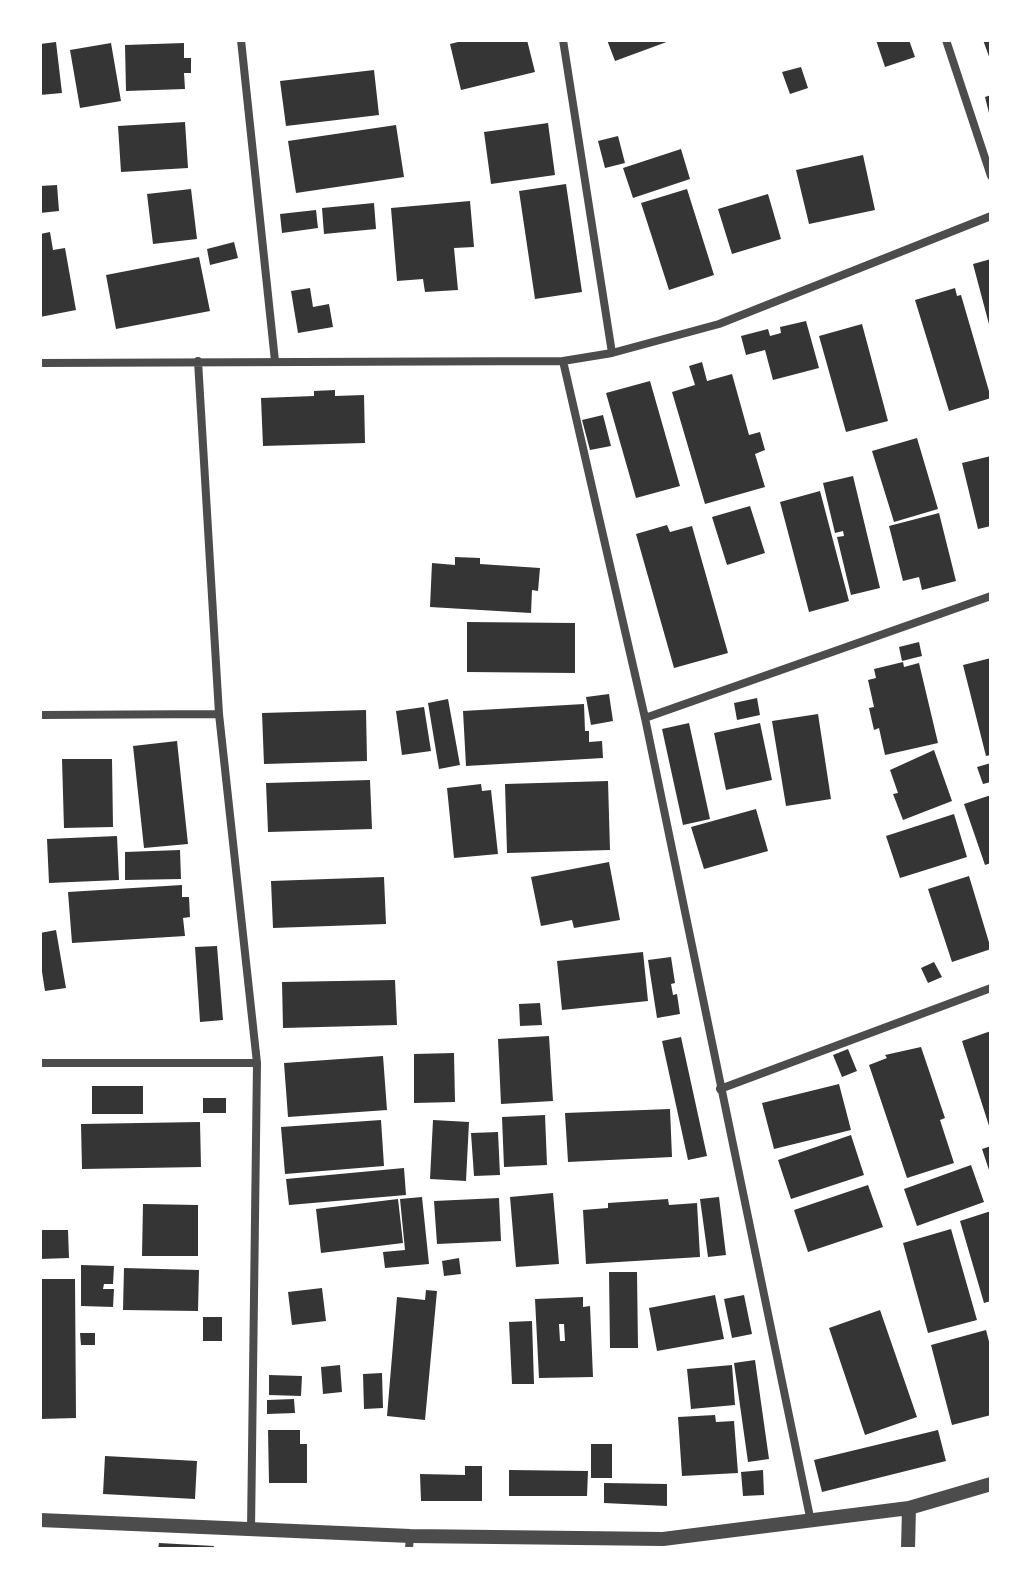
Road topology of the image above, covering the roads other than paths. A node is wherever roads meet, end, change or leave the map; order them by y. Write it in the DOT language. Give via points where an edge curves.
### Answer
graph roads {
  1 [pos="241,40"];
  2 [pos="563,40"];
  3 [pos="946,40"];
  4 [pos="991,176"];
  5 [pos="991,216"];
  6 [pos="612,353"];
  7 [pos="198,361"];
  8 [pos="275,361"];
  9 [pos="563,361"];
  10 [pos="40,363"];
  11 [pos="991,596"];
  12 [pos="219,714"];
  13 [pos="40,715"];
  14 [pos="645,718"];
  15 [pos="991,988"];
  16 [pos="40,1063"];
  17 [pos="257,1063"];
  18 [pos="720,1089"];
  19 [pos="991,1484"];
  20 [pos="909,1508"];
  21 [pos="40,1520"];
  22 [pos="811,1522"];
  23 [pos="251,1531"];
  24 [pos="410,1543"];
  25 [pos="908,1549"];
  1 -- 8 [label="street"];
  2 -- 6 [label="street"];
  3 -- 4 [label="street"];
  5 -- 6 [label="street" via="719,324"];
  6 -- 9 [label="street"];
  7 -- 8 [label="street"];
  7 -- 10 [label="street"];
  7 -- 12 [label="street"];
  8 -- 9 [label="street"];
  9 -- 14 [label="street"];
  11 -- 14 [label="street"];
  12 -- 13 [label="street"];
  12 -- 17 [label="street"];
  14 -- 18 [label="street"];
  15 -- 18 [label="street"];
  16 -- 17 [label="street"];
  17 -- 23 [label="street"];
  18 -- 22 [label="street"];
  19 -- 20 [label="street"];
  20 -- 22 [label="street"];
  20 -- 25 [label="street"];
  21 -- 23 [label="street"];
  22 -- 24 [label="street" via="663,1539"];
  23 -- 24 [label="street"];
}
